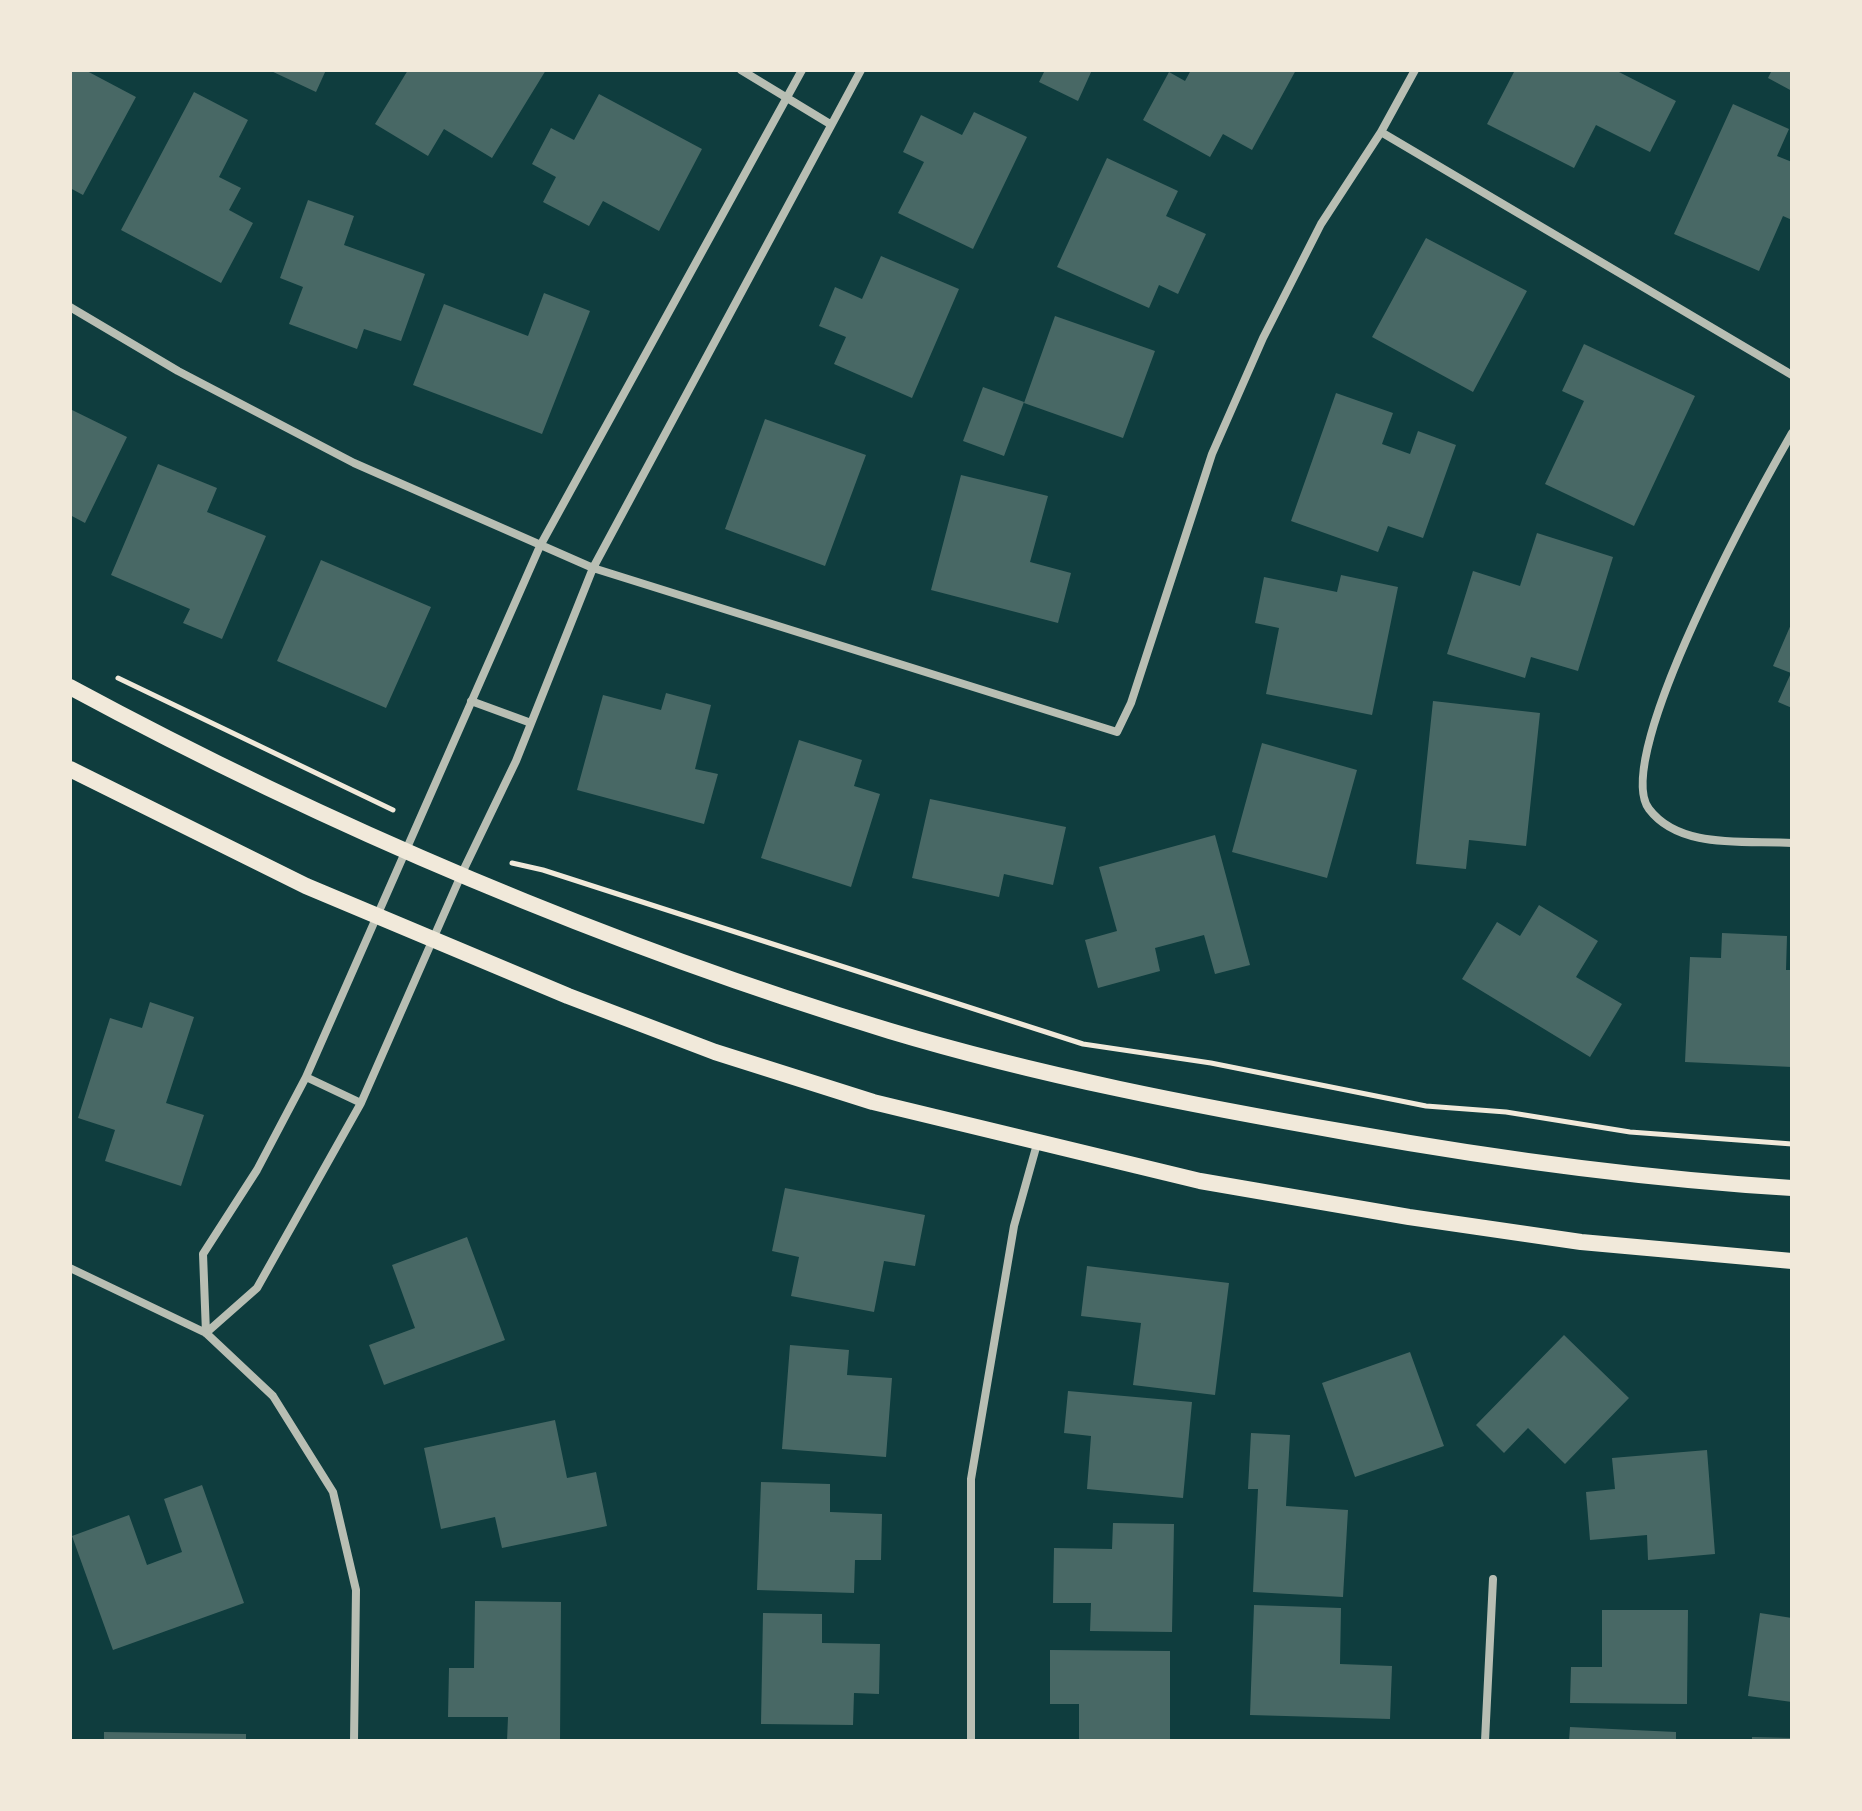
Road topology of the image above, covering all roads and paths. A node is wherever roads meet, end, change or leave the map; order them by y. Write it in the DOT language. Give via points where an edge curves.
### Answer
graph roads {
  1 [pos="741,70"];
  2 [pos="802,70"];
  3 [pos="861,70"];
  4 [pos="1415,70"];
  5 [pos="787,97"];
  6 [pos="830,124"];
  7 [pos="1381,132"];
  8 [pos="70,307"];
  9 [pos="1792,375"];
  10 [pos="1792,433"];
  11 [pos="540,546"];
  12 [pos="593,568"];
  13 [pos="112,675"];
  14 [pos="70,687"];
  15 [pos="471,701"];
  16 [pos="531,723"];
  17 [pos="70,769"];
  18 [pos="393,810"];
  19 [pos="1792,843"];
  20 [pos="404,849"];
  21 [pos="512,863"];
  22 [pos="462,873"];
  23 [pos="375,915"];
  24 [pos="434,939"];
  25 [pos="306,1077"];
  26 [pos="361,1103"];
  27 [pos="1037,1144"];
  28 [pos="1792,1144"];
  29 [pos="1792,1188"];
  30 [pos="1792,1261"];
  31 [pos="70,1268"];
  32 [pos="206,1333"];
  33 [pos="1493,1579"];
  34 [pos="354,1741"];
  35 [pos="971,1741"];
  36 [pos="1485,1741"];
  1 -- 5 [label="street"];
  2 -- 5 [label="street"];
  3 -- 6 [label="street"];
  4 -- 7 [label="street"];
  5 -- 6 [label="street"];
  5 -- 11 [label="street"];
  6 -- 12 [label="street"];
  7 -- 9 [label="street"];
  7 -- 12 [label="street" via="1321,224 1263,338 1212,454 1117,732"];
  8 -- 11 [label="street" via="178,371 354,463"];
  10 -- 19 [label="street" via="1698,611 1650,743 1643,777 1646,806 1672,830 1695,837"];
  11 -- 12 [label="street"];
  11 -- 15 [label="street"];
  12 -- 16 [label="street"];
  13 -- 18 [label="path"];
  14 -- 20 [label="main road" via="209,759"];
  15 -- 16 [label="street"];
  15 -- 20 [label="street"];
  16 -- 22 [label="street"];
  17 -- 23 [label="main road"];
  20 -- 22 [label="main road"];
  20 -- 23 [label="street"];
  21 -- 28 [label="path" via="1083,1044 1211,1063 1426,1106 1506,1112 1630,1132"];
  22 -- 24 [label="street"];
  22 -- 29 [label="main road" via="739,983 893,1032 1054,1073 1214,1109 1421,1145 1589,1170"];
  23 -- 24 [label="main road"];
  23 -- 25 [label="street"];
  24 -- 26 [label="street"];
  24 -- 27 [label="main road" via="715,1052 873,1102"];
  25 -- 26 [label="street"];
  25 -- 32 [label="street" via="257,1170 203,1254"];
  26 -- 32 [label="street" via="257,1288"];
  27 -- 30 [label="main road" via="1200,1181 1409,1217 1581,1242"];
  27 -- 35 [label="street" via="1014,1226 971,1479"];
  31 -- 32 [label="street"];
  32 -- 34 [label="street" via="273,1396 333,1492 356,1590"];
  33 -- 36 [label="street"];
}
